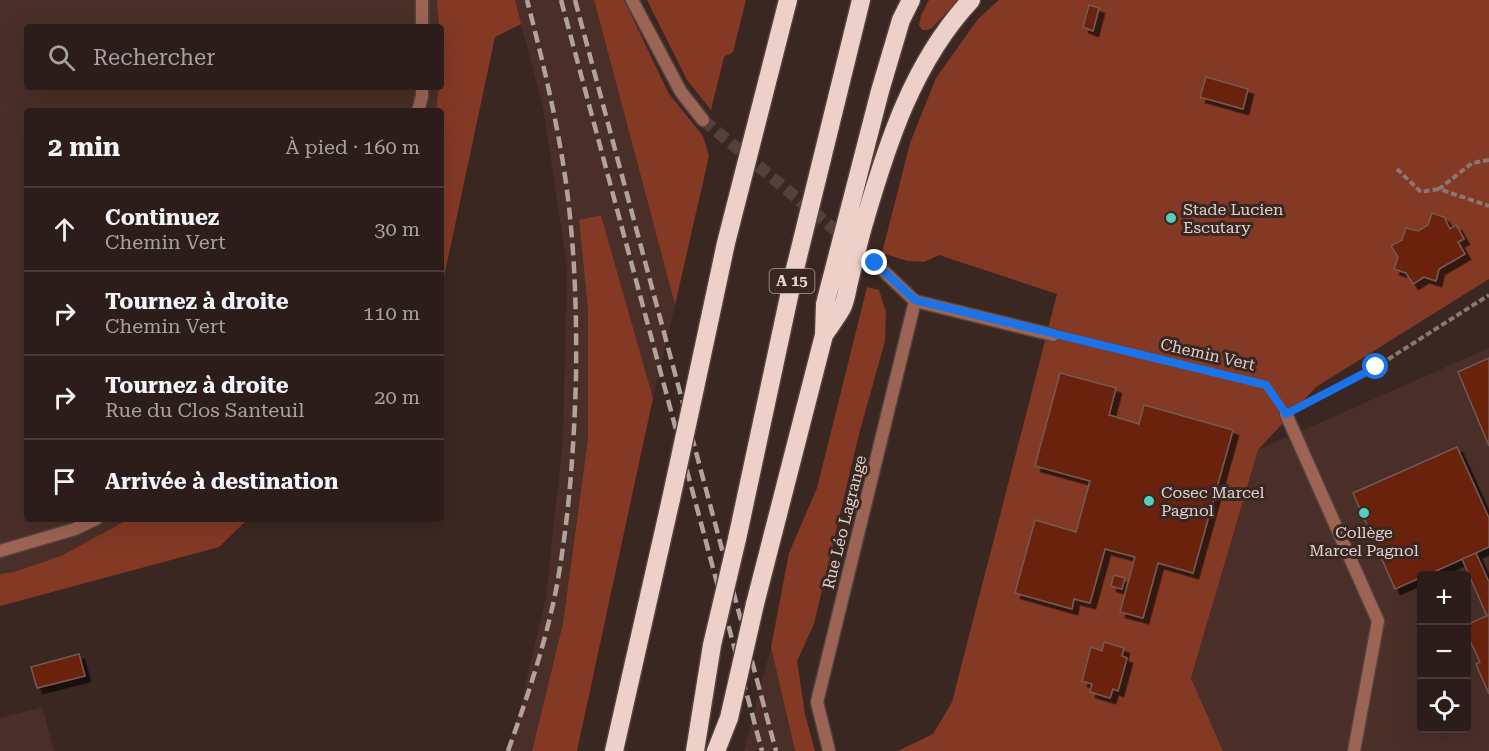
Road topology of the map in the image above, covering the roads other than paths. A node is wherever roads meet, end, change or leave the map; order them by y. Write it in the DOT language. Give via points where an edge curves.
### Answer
graph roads {
  1 [pos="422,0"];
  2 [pos="632,0"];
  3 [pos="788,0"];
  4 [pos="861,0"];
  5 [pos="911,0"];
  6 [pos="971,0"];
  7 [pos="422,24"];
  8 [pos="422,90"];
  9 [pos="419,108"];
  10 [pos="703,120"];
  11 [pos="875,263"];
  12 [pos="915,300"];
  13 [pos="824,334"];
  14 [pos="1053,334"];
  15 [pos="1286,414"];
  16 [pos="90,522"];
  17 [pos="0,550"];
  18 [pos="614,751"];
  19 [pos="695,751"];
  20 [pos="716,751"];
  21 [pos="829,751"];
  22 [pos="1354,751"];
  1 -- 7 [label="street"];
  2 -- 10 [label="street" via="681,92"];
  3 -- 18 [label="highway, bridge" via="726,243"];
  4 -- 19 [label="highway, A 15, bridge" via="794,273 712,645"];
  5 -- 13 [label="highway" via="901,20 880,91 825,304"];
  6 -- 13 [label="highway" via="934,47 905,103 864,221 843,307"];
  8 -- 9 [label="street"];
  11 -- 12 [label="street"];
  12 -- 14 [label="street"];
  12 -- 21 [label="street, Rue Léo Lagrange" via="817,702"];
  13 -- 20 [label="highway, bridge" via="729,718"];
  15 -- 22 [label="street" via="1378,621"];
  16 -- 17 [label="street"];
}
